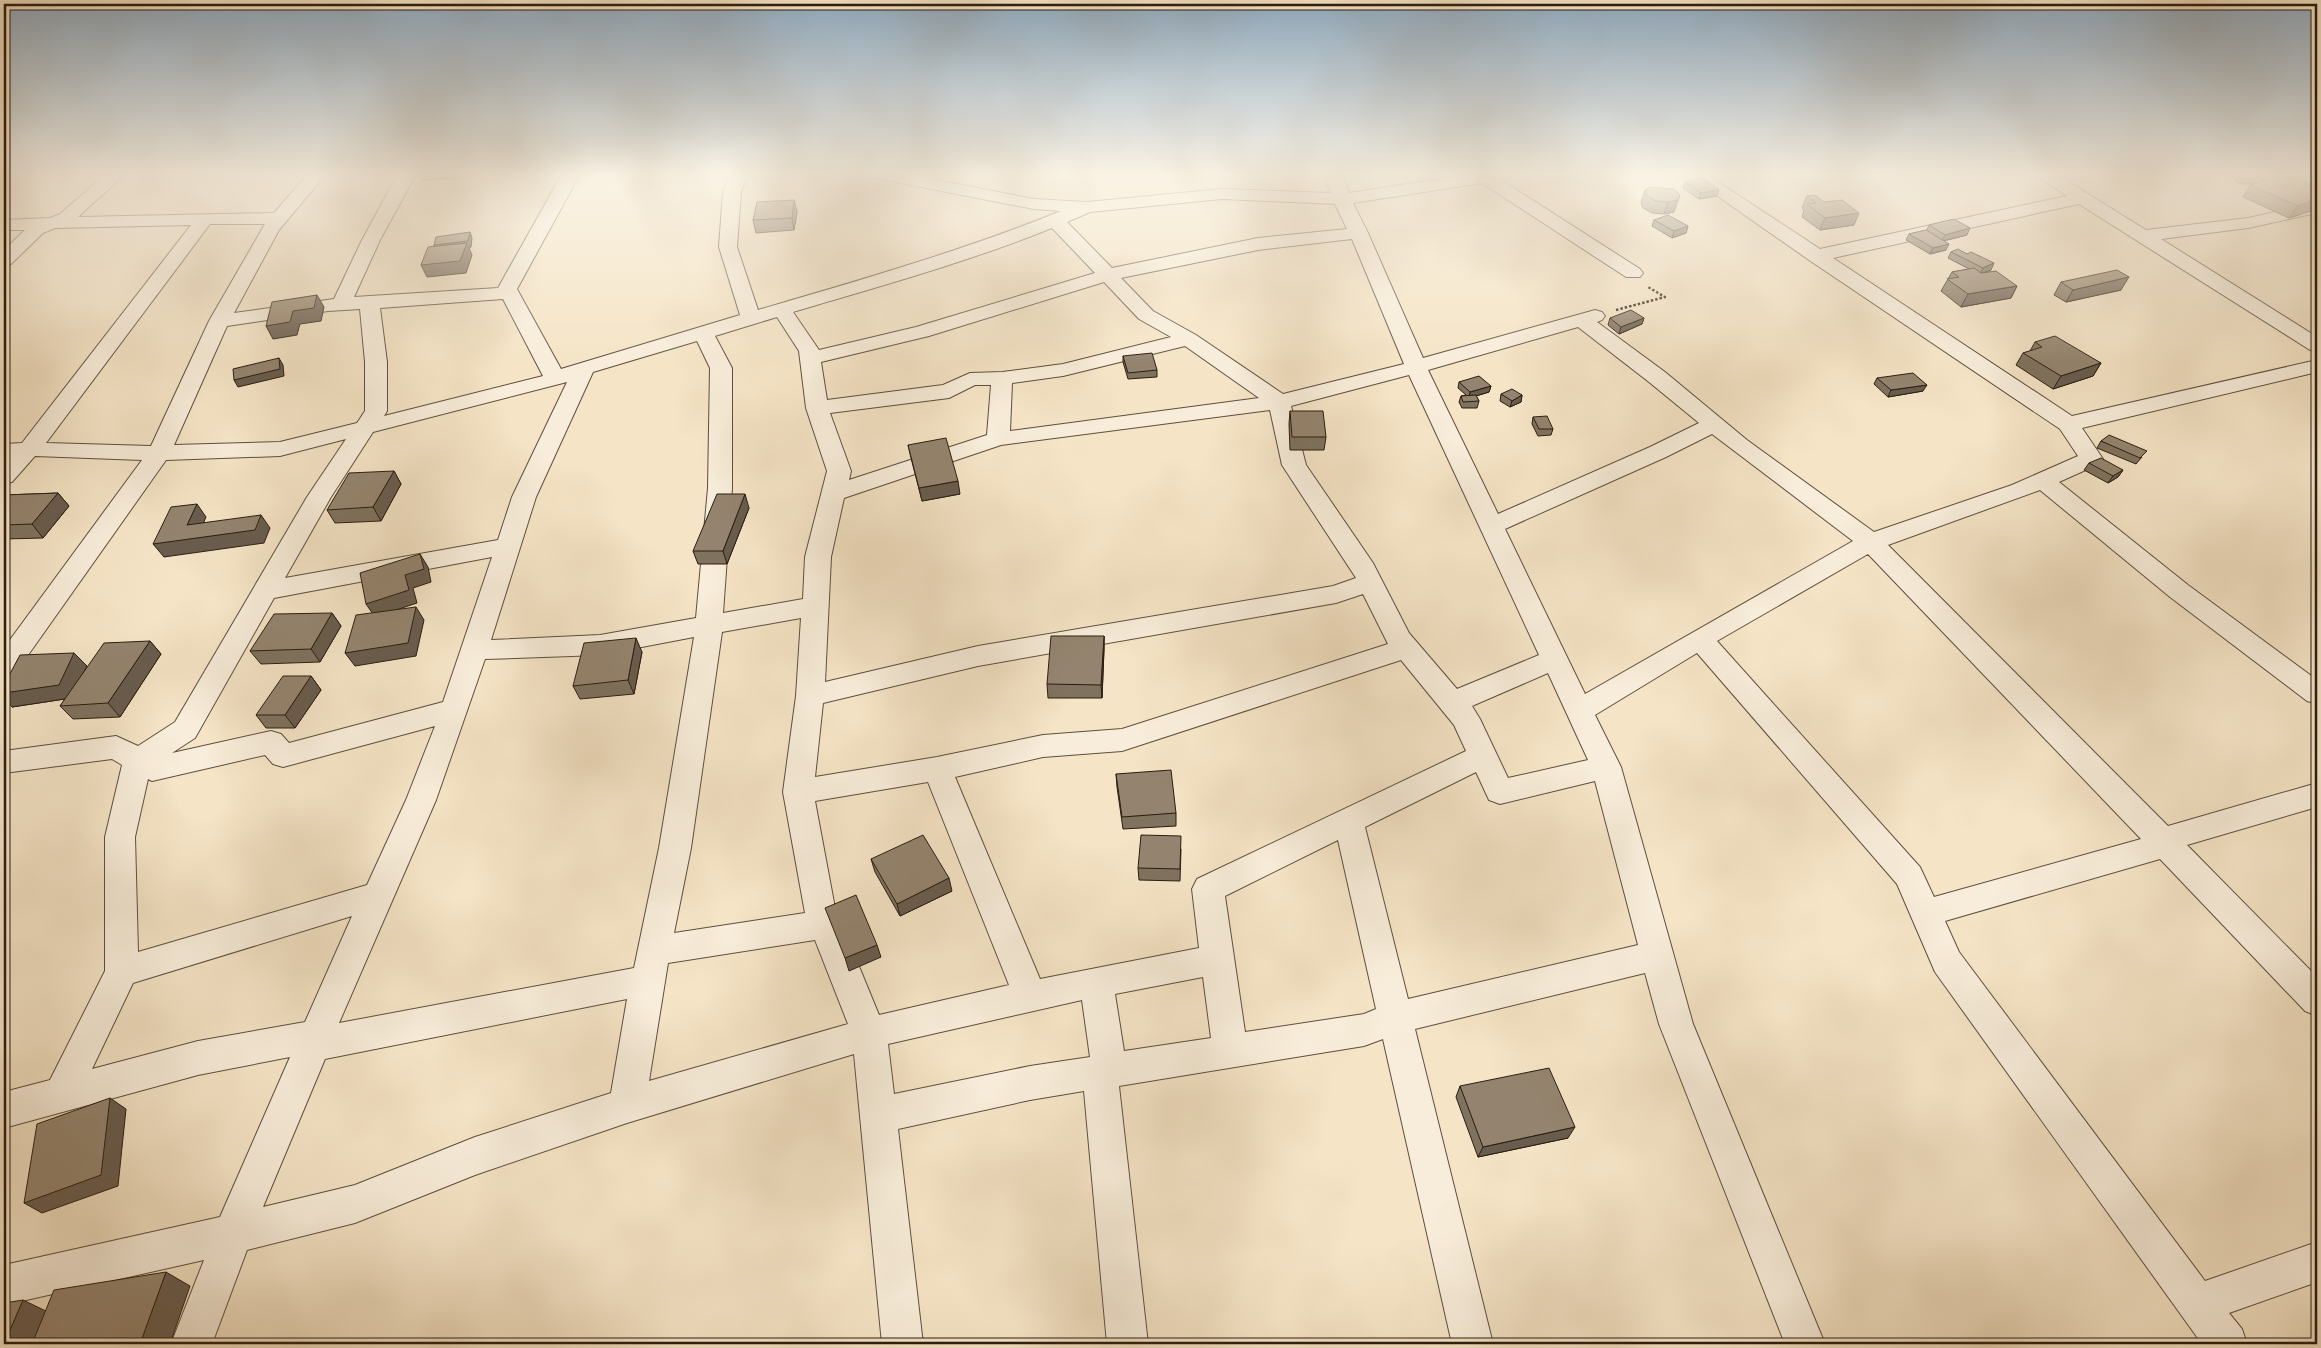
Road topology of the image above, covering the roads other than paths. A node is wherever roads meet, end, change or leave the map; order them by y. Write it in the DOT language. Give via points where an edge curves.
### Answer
graph roads {
  1 [pos="28,237"];
  2 [pos="191,237"];
  3 [pos="266,237"];
  4 [pos="373,237"];
  5 [pos="536,237"];
  6 [pos="729,237"];
  7 [pos="1010,237"];
  8 [pos="1071,237"];
  9 [pos="1323,237"];
  10 [pos="1361,237"];
  11 [pos="1577,237"];
  12 [pos="1788,237"];
  13 [pos="1904,237"];
  14 [pos="2144,237"];
  15 [pos="1816,256"];
  16 [pos="4,260"];
  17 [pos="1633,273"];
  18 [pos="1108,275"];
  19 [pos="509,293"];
  20 [pos="369,303"];
  21 [pos="341,304"];
  22 [pos="782,310"];
  23 [pos="751,318"];
  24 [pos="219,321"];
  25 [pos="703,332"];
  26 [pos="1190,339"];
  27 [pos="2317,346"];
  28 [pos="810,358"];
  29 [pos="2317,366"];
  30 [pos="1416,367"];
  31 [pos="584,368"];
  32 [pos="555,378"];
  33 [pos="1002,378"];
  34 [pos="1280,402"];
  35 [pos="817,408"];
  36 [pos="1714,424"];
  37 [pos="2068,424"];
  38 [pos="364,427"];
  39 [pos="998,438"];
  40 [pos="30,449"];
  41 [pos="4,451"];
  42 [pos="159,453"];
  43 [pos="4,477"];
  44 [pos="2042,480"];
  45 [pos="834,493"];
  46 [pos="1492,526"];
  47 [pos="1871,542"];
  48 [pos="508,546"];
  49 [pos="1371,582"];
  50 [pos="264,591"];
  51 [pos="815,606"];
  52 [pos="708,625"];
  53 [pos="1700,639"];
  54 [pos="1406,648"];
  55 [pos="474,650"];
  56 [pos="1555,659"];
  57 [pos="4,668"];
  58 [pos="2317,694"];
  59 [pos="810,696"];
  60 [pos="1452,703"];
  61 [pos="455,710"];
  62 [pos="1579,711"];
  63 [pos="1482,756"];
  64 [pos="138,760"];
  65 [pos="4,762"];
  66 [pos="1606,767"];
  67 [pos="936,769"];
  68 [pos="798,792"];
  69 [pos="2317,795"];
  70 [pos="1349,822"];
  71 [pos="2163,843"];
  72 [pos="378,895"];
  73 [pos="1925,912"];
  74 [pos="825,924"];
  75 [pos="1657,955"];
  76 [pos="1218,959"];
  77 [pos="651,965"];
  78 [pos="122,972"];
  79 [pos="1096,982"];
  80 [pos="1030,996"];
  81 [pos="2317,1000"];
  82 [pos="1395,1018"];
  83 [pos="869,1033"];
  84 [pos="312,1046"];
  85 [pos="1230,1052"];
  86 [pos="1100,1072"];
  87 [pos="62,1094"];
  88 [pos="627,1105"];
  89 [pos="4,1110"];
  90 [pos="878,1115"];
  91 [pos="233,1234"];
  92 [pos="2317,1262"];
  93 [pos="4,1285"];
  94 [pos="2198,1304"];
  95 [pos="192,1344"];
  96 [pos="902,1344"];
  97 [pos="1128,1344"];
  98 [pos="1473,1344"];
  99 [pos="1805,1344"];
  100 [pos="2227,1344"];
  1 -- 16 [label="street"];
  2 -- 40 [label="street"];
  3 -- 24 [label="street"];
  4 -- 21 [label="street"];
  5 -- 19 [label="street" via="507,289"];
  6 -- 23 [label="street" via="728,247"];
  7 -- 22 [label="street"];
  8 -- 18 [label="street"];
  9 -- 18 [label="street" via="1258,244"];
  10 -- 30 [label="street"];
  11 -- 17 [label="street"];
  12 -- 15 [label="street"];
  13 -- 15 [label="street"];
  14 -- 27 [label="street"];
  15 -- 37 [label="street"];
  18 -- 26 [label="street" via="1146,315"];
  18 -- 28 [label="street" via="922,332"];
  19 -- 20 [label="street"];
  19 -- 32 [label="street"];
  20 -- 21 [label="street"];
  20 -- 38 [label="street" via="376,362 376,411"];
  21 -- 24 [label="street"];
  22 -- 23 [label="street"];
  22 -- 28 [label="street" via="809,351"];
  23 -- 25 [label="street"];
  24 -- 42 [label="street"];
  25 -- 31 [label="street"];
  25 -- 52 [label="street" via="721,368 720,488"];
  26 -- 33 [label="street" via="1063,370"];
  26 -- 34 [label="street"];
  28 -- 35 [label="street"];
  29 -- 37 [label="street"];
  30 -- 34 [label="street"];
  30 -- 36 [label="street" via="1588,318"];
  30 -- 46 [label="street"];
  31 -- 32 [label="street"];
  31 -- 48 [label="street" via="524,497"];
  32 -- 38 [label="street"];
  33 -- 35 [label="street" via="970,379 949,390"];
  33 -- 39 [label="street"];
  34 -- 39 [label="street"];
  34 -- 49 [label="street" via="1294,465"];
  35 -- 45 [label="street" via="839,471"];
  36 -- 46 [label="street"];
  36 -- 47 [label="street"];
  37 -- 44 [label="street" via="2091,459"];
  38 -- 42 [label="street" via="280,449"];
  38 -- 50 [label="street"];
  39 -- 45 [label="street"];
  40 -- 41 [label="street"];
  40 -- 42 [label="street"];
  40 -- 43 [label="street"];
  42 -- 57 [label="street"];
  44 -- 47 [label="street"];
  44 -- 58 [label="street" via="2179,591"];
  45 -- 51 [label="street" via="818,557"];
  46 -- 56 [label="street"];
  47 -- 53 [label="street"];
  47 -- 71 [label="street"];
  48 -- 50 [label="street"];
  48 -- 55 [label="street"];
  49 -- 54 [label="street"];
  49 -- 59 [label="street" via="1336,594 978,656"];
  50 -- 64 [label="street" via="184,730"];
  51 -- 52 [label="street"];
  51 -- 59 [label="street"];
  52 -- 55 [label="street" via="600,645"];
  52 -- 77 [label="street" via="675,848"];
  53 -- 62 [label="street"];
  53 -- 73 [label="street" via="1909,876"];
  54 -- 60 [label="street"];
  54 -- 67 [label="street" via="1122,740 1043,746"];
  55 -- 61 [label="street"];
  56 -- 60 [label="street"];
  56 -- 62 [label="street"];
  59 -- 68 [label="street"];
  60 -- 63 [label="street" via="1466,719"];
  61 -- 64 [label="street" via="283,756 271,742 152,769"];
  61 -- 72 [label="street" via="421,800"];
  62 -- 66 [label="street"];
  63 -- 66 [label="street" via="1500,792"];
  63 -- 70 [label="street"];
  64 -- 65 [label="street" via="116,748"];
  64 -- 78 [label="street" via="120,837"];
  66 -- 75 [label="street"];
  67 -- 68 [label="street"];
  67 -- 80 [label="street"];
  68 -- 74 [label="street" via="819,908"];
  69 -- 71 [label="street" via="2176,836"];
  70 -- 76 [label="street" via="1208,889"];
  70 -- 82 [label="street"];
  71 -- 73 [label="street" via="2146,851"];
  71 -- 81 [label="street"];
  72 -- 78 [label="street"];
  72 -- 84 [label="street"];
  73 -- 94 [label="street" via="1947,962"];
  74 -- 77 [label="street"];
  74 -- 83 [label="street"];
  75 -- 82 [label="street"];
  75 -- 99 [label="street" via="1676,1024"];
  76 -- 79 [label="street"];
  76 -- 85 [label="street"];
  77 -- 84 [label="street"];
  77 -- 88 [label="street"];
  78 -- 87 [label="street"];
  79 -- 80 [label="street"];
  79 -- 86 [label="street" via="1108,1058"];
  80 -- 83 [label="street"];
  82 -- 85 [label="street" via="1364,1030"];
  82 -- 98 [label="street"];
  83 -- 88 [label="street"];
  83 -- 90 [label="street"];
  84 -- 87 [label="street" via="304,1038 198,1058"];
  84 -- 91 [label="street"];
  85 -- 86 [label="street"];
  86 -- 90 [label="street" via="1030,1083"];
  86 -- 97 [label="street"];
  87 -- 89 [label="street"];
  88 -- 91 [label="street" via="475,1156 355,1204"];
  90 -- 96 [label="street"];
  91 -- 93 [label="street"];
  91 -- 95 [label="street"];
  92 -- 94 [label="street"];
  94 -- 100 [label="street"];
}
